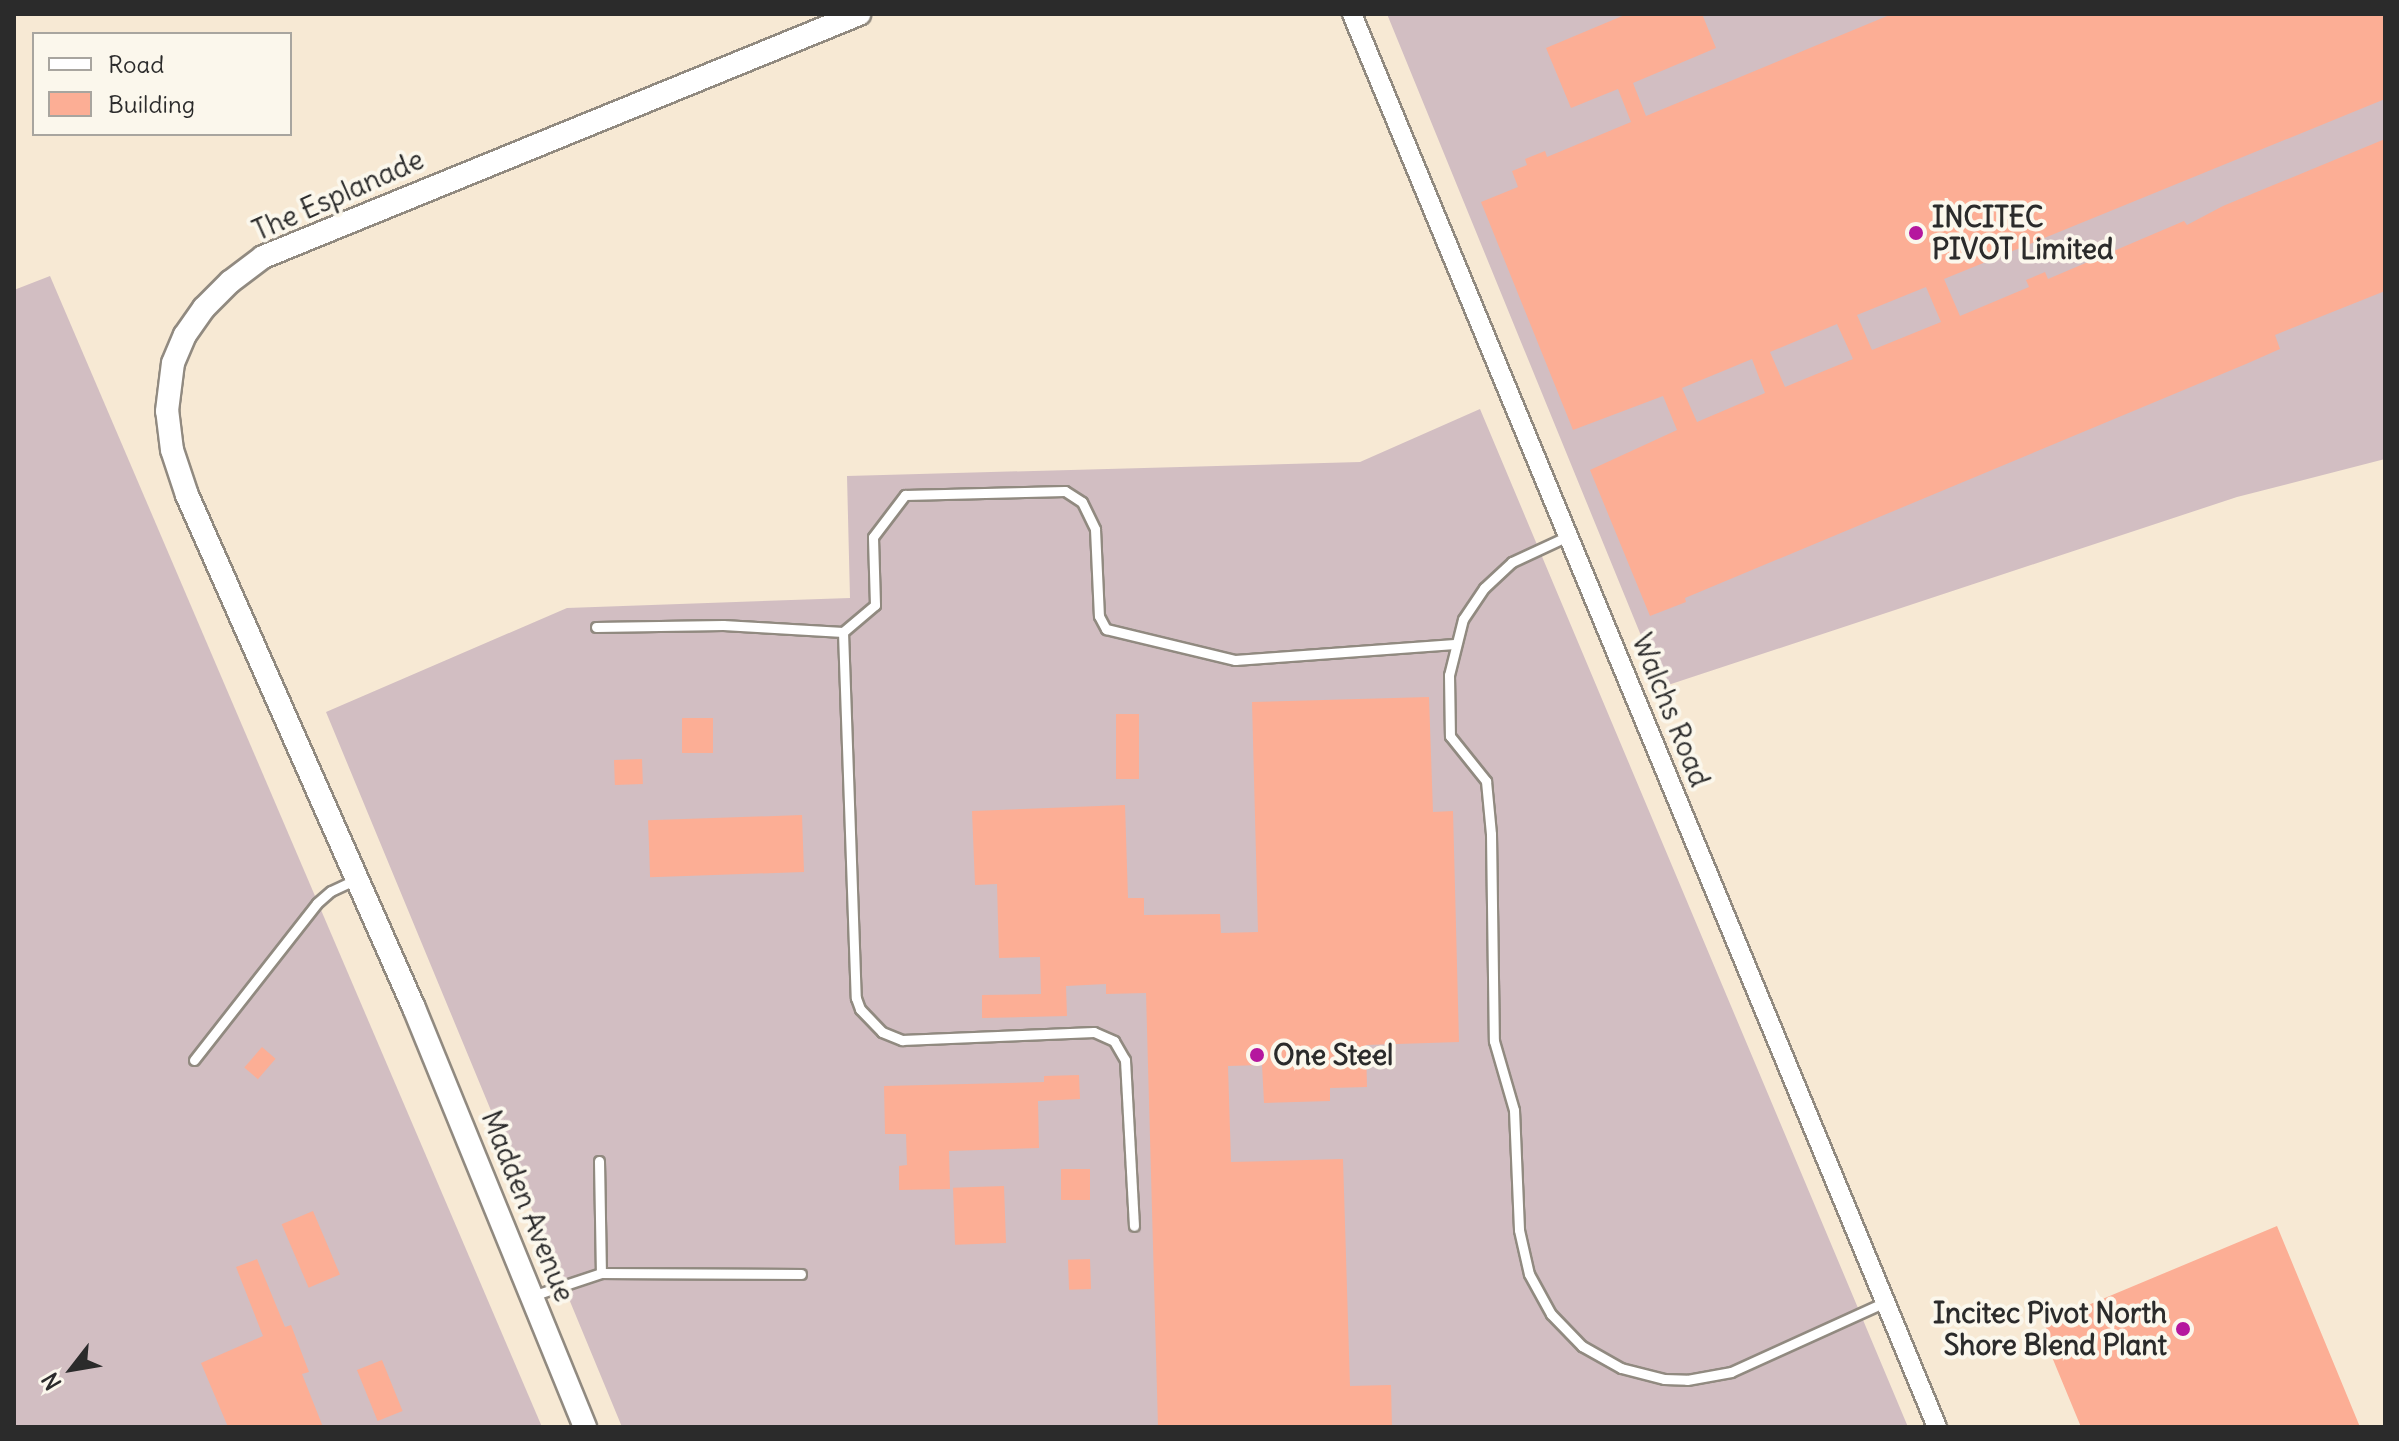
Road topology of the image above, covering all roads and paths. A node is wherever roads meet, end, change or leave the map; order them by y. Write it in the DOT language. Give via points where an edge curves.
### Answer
graph roads {
  1 [pos="859,14"];
  2 [pos="1352,14"];
  3 [pos="1568,536"];
  4 [pos="596,627"];
  5 [pos="843,632"];
  6 [pos="1454,644"];
  7 [pos="357,880"];
  8 [pos="414,1008"];
  9 [pos="194,1060"];
  10 [pos="599,1161"];
  11 [pos="1134,1226"];
  12 [pos="601,1273"];
  13 [pos="801,1274"];
  14 [pos="532,1296"];
  15 [pos="1885,1302"];
  16 [pos="585,1427"];
  17 [pos="1937,1427"];
  1 -- 7 [label="street, The Esplanade" via="263,257 230,282 185,335 173,363 167,411 172,450 204,538"];
  2 -- 3 [label="street, Walchs Road"];
  3 -- 6 [label="lane" via="1529,552 1497,574 1472,603"];
  3 -- 15 [label="street, Walchs Road"];
  4 -- 5 [label="lane" via="723,625"];
  5 -- 6 [label="lane" via="875,605 873,537 905,495 1065,491 1082,502 1095,529 1099,616 1106,629 1235,660"];
  5 -- 11 [label="lane" via="860,1009 873,1026 902,1040 1094,1032 1108,1036 1125,1060"];
  6 -- 15 [label="lane" via="1450,736 1486,781 1494,1041 1514,1110 1519,1230 1529,1274 1551,1314 1582,1346 1611,1363 1642,1375 1687,1380 1731,1372"];
  7 -- 8 [label="street, The Esplanade"];
  7 -- 9 [label="lane" via="317,903"];
  8 -- 14 [label="street, Madden Avenue"];
  10 -- 12 [label="lane"];
  12 -- 13 [label="lane"];
  12 -- 14 [label="lane"];
  14 -- 16 [label="street, Madden Avenue"];
  15 -- 17 [label="street, Walchs Road"];
}
